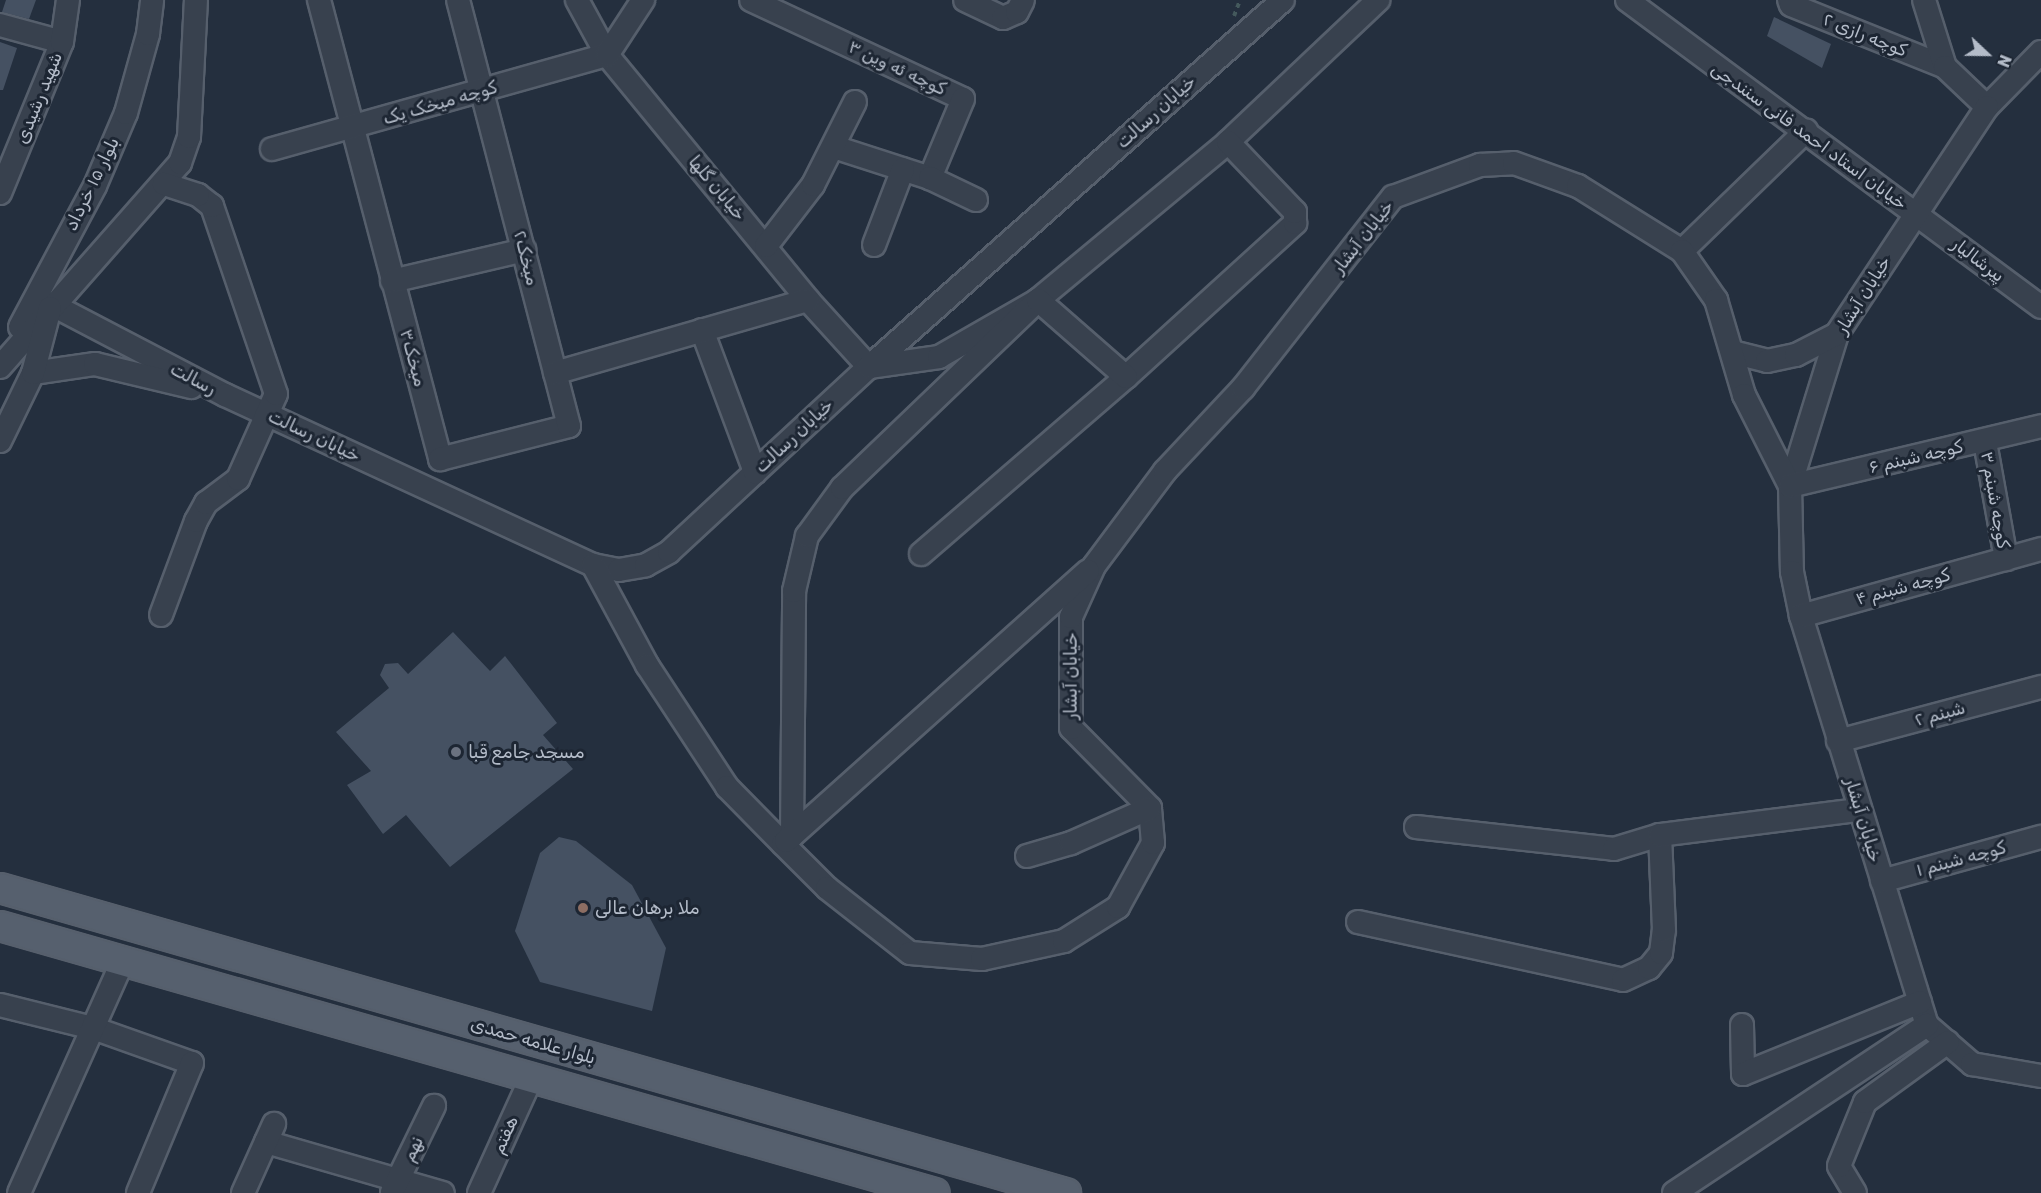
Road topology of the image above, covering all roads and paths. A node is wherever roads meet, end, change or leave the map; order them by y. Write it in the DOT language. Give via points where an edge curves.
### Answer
graph roads {
  1 [pos="68,0"];
  2 [pos="152,0"];
  3 [pos="196,0"];
  4 [pos="319,0"];
  5 [pos="458,0"];
  6 [pos="577,0"];
  7 [pos="643,0"];
  8 [pos="752,0"];
  9 [pos="965,0"];
  10 [pos="1023,0"];
  11 [pos="1283,0"];
  12 [pos="1378,0"];
  13 [pos="1628,0"];
  14 [pos="1789,0"];
  15 [pos="1924,0"];
  16 [pos="0,25"];
  17 [pos="62,42"];
  18 [pos="2041,52"];
  19 [pos="607,55"];
  20 [pos="1945,67"];
  21 [pos="484,90"];
  22 [pos="855,102"];
  23 [pos="1987,107"];
  24 [pos="349,130"];
  25 [pos="1806,132"];
  26 [pos="1228,142"];
  27 [pos="834,147"];
  28 [pos="272,149"];
  29 [pos="6,163"];
  30 [pos="903,169"];
  31 [pos="930,178"];
  32 [pos="164,184"];
  33 [pos="0,193"];
  34 [pos="976,200"];
  35 [pos="1914,212"];
  36 [pos="766,246"];
  37 [pos="874,246"];
  38 [pos="524,250"];
  39 [pos="1682,251"];
  40 [pos="392,281"];
  41 [pos="808,300"];
  42 [pos="1038,300"];
  43 [pos="51,304"];
  44 [pos="2041,307"];
  45 [pos="702,330"];
  46 [pos="1837,334"];
  47 [pos="1732,352"];
  48 [pos="2,362"];
  49 [pos="869,367"];
  50 [pos="33,373"];
  51 [pos="555,373"];
  52 [pos="1126,377"];
  53 [pos="225,395"];
  54 [pos="265,414"];
  55 [pos="569,426"];
  56 [pos="2041,426"];
  57 [pos="0,441"];
  58 [pos="1984,442"];
  59 [pos="755,472"];
  60 [pos="1790,486"];
  61 [pos="2041,549"];
  62 [pos="921,554"];
  63 [pos="2006,559"];
  64 [pos="593,566"];
  65 [pos="1094,566"];
  66 [pos="161,615"];
  67 [pos="1801,616"];
  68 [pos="2041,687"];
  69 [pos="1838,741"];
  70 [pos="1150,808"];
  71 [pos="1859,810"];
  72 [pos="1416,827"];
  73 [pos="1660,835"];
  74 [pos="2041,837"];
  75 [pos="787,840"];
  76 [pos="1027,856"];
  77 [pos="1882,881"];
  78 [pos="0,888"];
  79 [pos="1358,922"];
  80 [pos="0,926"];
  81 [pos="123,960"];
  82 [pos="1920,1002"];
  83 [pos="0,1005"];
  84 [pos="1927,1024"];
  85 [pos="1742,1025"];
  86 [pos="93,1028"];
  87 [pos="1948,1042"];
  88 [pos="532,1076"];
  89 [pos="2041,1076"];
  90 [pos="434,1106"];
  91 [pos="395,1186"];
  92 [pos="19,1193"];
  93 [pos="138,1193"];
  94 [pos="243,1193"];
  95 [pos="443,1193"];
  96 [pos="479,1193"];
  97 [pos="935,1193"];
  98 [pos="1066,1193"];
  99 [pos="1674,1193"];
  100 [pos="1855,1193"];
  1 -- 17 [label="street, شهید رشیدی"];
  2 -- 48 [label="street, بلوار ۱۵ خرداد" via="148,34 126,113 95,186"];
  3 -- 32 [label="street" via="189,137 180,163"];
  4 -- 24 [label="street, میخک۳"];
  5 -- 21 [label="street, میخک۲"];
  6 -- 19 [label="street, خیابان گلها"];
  7 -- 19 [label="street"];
  8 -- 31 [label="street, کوچه ئه وین ۳" via="963,99"];
  9 -- 10 [label="street" via="1003,18 1017,12"];
  11 -- 49 [label="street, خیابان رسالت"];
  12 -- 26 [label="street"];
  13 -- 25 [label="street, خیابان استاد احمد فانی سنندجی" via="1754,98"];
  14 -- 20 [label="street, کوچه رازی ۲" via="1791,5"];
  15 -- 20 [label="street"];
  16 -- 17 [label="street"];
  17 -- 29 [label="street, شهید رشیدی"];
  18 -- 23 [label="street, خیابان استاد احمد فانی سنندجی"];
  19 -- 21 [label="street, کوچه میخک یک"];
  19 -- 36 [label="street, خیابان گلها"];
  20 -- 23 [label="street"];
  21 -- 24 [label="street, کوچه میخک یک"];
  21 -- 38 [label="street, میخک۲"];
  22 -- 27 [label="street"];
  23 -- 35 [label="street, خیابان استاد احمد فانی سنندجی"];
  24 -- 28 [label="street, کوچه میخک یک"];
  24 -- 40 [label="street, میخک۳"];
  25 -- 35 [label="street, خیابان استاد احمد فانی سنندجی"];
  25 -- 39 [label="street"];
  26 -- 42 [label="street"];
  26 -- 52 [label="street" via="1296,212 1295,223"];
  27 -- 30 [label="street"];
  27 -- 36 [label="street" via="813,185"];
  29 -- 33 [label="street, شهید رشیدی"];
  30 -- 31 [label="street"];
  30 -- 37 [label="street"];
  31 -- 34 [label="street"];
  32 -- 43 [label="street"];
  32 -- 54 [label="street" via="198,195 212,206 276,394"];
  35 -- 44 [label="street, پیرشالیار"];
  35 -- 46 [label="street, خیابان آبشار"];
  36 -- 41 [label="street, خیابان گلها"];
  38 -- 40 [label="street"];
  38 -- 51 [label="street, میخک۲"];
  39 -- 47 [label="street, خیابان آبشار" via="1716,300"];
  39 -- 65 [label="street, خیابان آبشار" via="1578,186 1514,163 1480,165 1393,196 1243,388 1165,471"];
  40 -- 55 [label="street, میخک۳" via="440,459"];
  41 -- 45 [label="street"];
  41 -- 49 [label="street, خیابان گلها"];
  42 -- 49 [label="street" via="939,357"];
  42 -- 52 [label="street"];
  42 -- 75 [label="street" via="842,488 807,536 794,591"];
  43 -- 48 [label="street"];
  43 -- 50 [label="street"];
  43 -- 53 [label="street, رسالت"];
  45 -- 51 [label="street"];
  45 -- 59 [label="street"];
  46 -- 47 [label="street" via="1796,355 1767,361"];
  46 -- 60 [label="street, خیابان آبشار"];
  47 -- 60 [label="street, خیابان آبشار" via="1744,395"];
  49 -- 59 [label="street, خیابان رسالت"];
  50 -- 53 [label="street, رسالت" via="95,364"];
  50 -- 57 [label="street"];
  51 -- 55 [label="street, میخک۲"];
  52 -- 62 [label="street"];
  53 -- 54 [label="street, خیابان رسالت"];
  54 -- 64 [label="street, خیابان رسالت"];
  54 -- 66 [label="street" via="238,478 206,503 196,521"];
  56 -- 58 [label="street, کوچه شبنم ۶"];
  58 -- 60 [label="street, کوچه شبنم ۶"];
  58 -- 63 [label="street, کوچه شبنم ۳"];
  59 -- 64 [label="street, خیابان رسالت" via="669,552 646,565 619,570"];
  60 -- 67 [label="street, خیابان آبشار" via="1792,572"];
  61 -- 63 [label="street, کوچه شبنم ۴"];
  63 -- 67 [label="street, کوچه شبنم ۴"];
  64 -- 75 [label="street" via="647,665 727,787"];
  65 -- 70 [label="street, خیابان آبشار" via="1071,617 1071,728"];
  65 -- 75 [label="street"];
  67 -- 69 [label="street, خیابان آبشار"];
  68 -- 69 [label="street, شبنم ۲"];
  69 -- 71 [label="street, خیابان آبشار"];
  70 -- 75 [label="street" via="1153,843 1118,907 1064,941 982,959 910,953 827,888"];
  70 -- 76 [label="street" via="1071,843"];
  71 -- 73 [label="street"];
  71 -- 77 [label="street, خیابان آبشار"];
  72 -- 73 [label="street" via="1614,849"];
  73 -- 79 [label="street" via="1664,930 1661,953 1649,968 1623,980"];
  74 -- 77 [label="street, کوچه شبنم ۱"];
  77 -- 82 [label="street, خیابان آبشار"];
  78 -- 98 [label="main road, بلوار علامه حمدی"];
  80 -- 81 [label="main road, بلوار علامه حمدی"];
  81 -- 86 [label="street"];
  81 -- 88 [label="main road, بلوار علامه حمدی"];
  82 -- 84 [label="street, خیابان آبشار"];
  82 -- 85 [label="street" via="1743,1074"];
  83 -- 86 [label="street"];
  84 -- 87 [label="street"];
  84 -- 99 [label="street"];
  86 -- 92 [label="street"];
  86 -- 93 [label="street" via="192,1063"];
  87 -- 89 [label="street" via="1972,1064"];
  87 -- 100 [label="street" via="1866,1102 1839,1166"];
  88 -- 96 [label="street, هفتم"];
  88 -- 97 [label="main road, بلوار علامه حمدی"];
  90 -- 91 [label="street, نهم"];
  91 -- 94 [label="street" via="270,1133"];
  91 -- 95 [label="street"];
}
